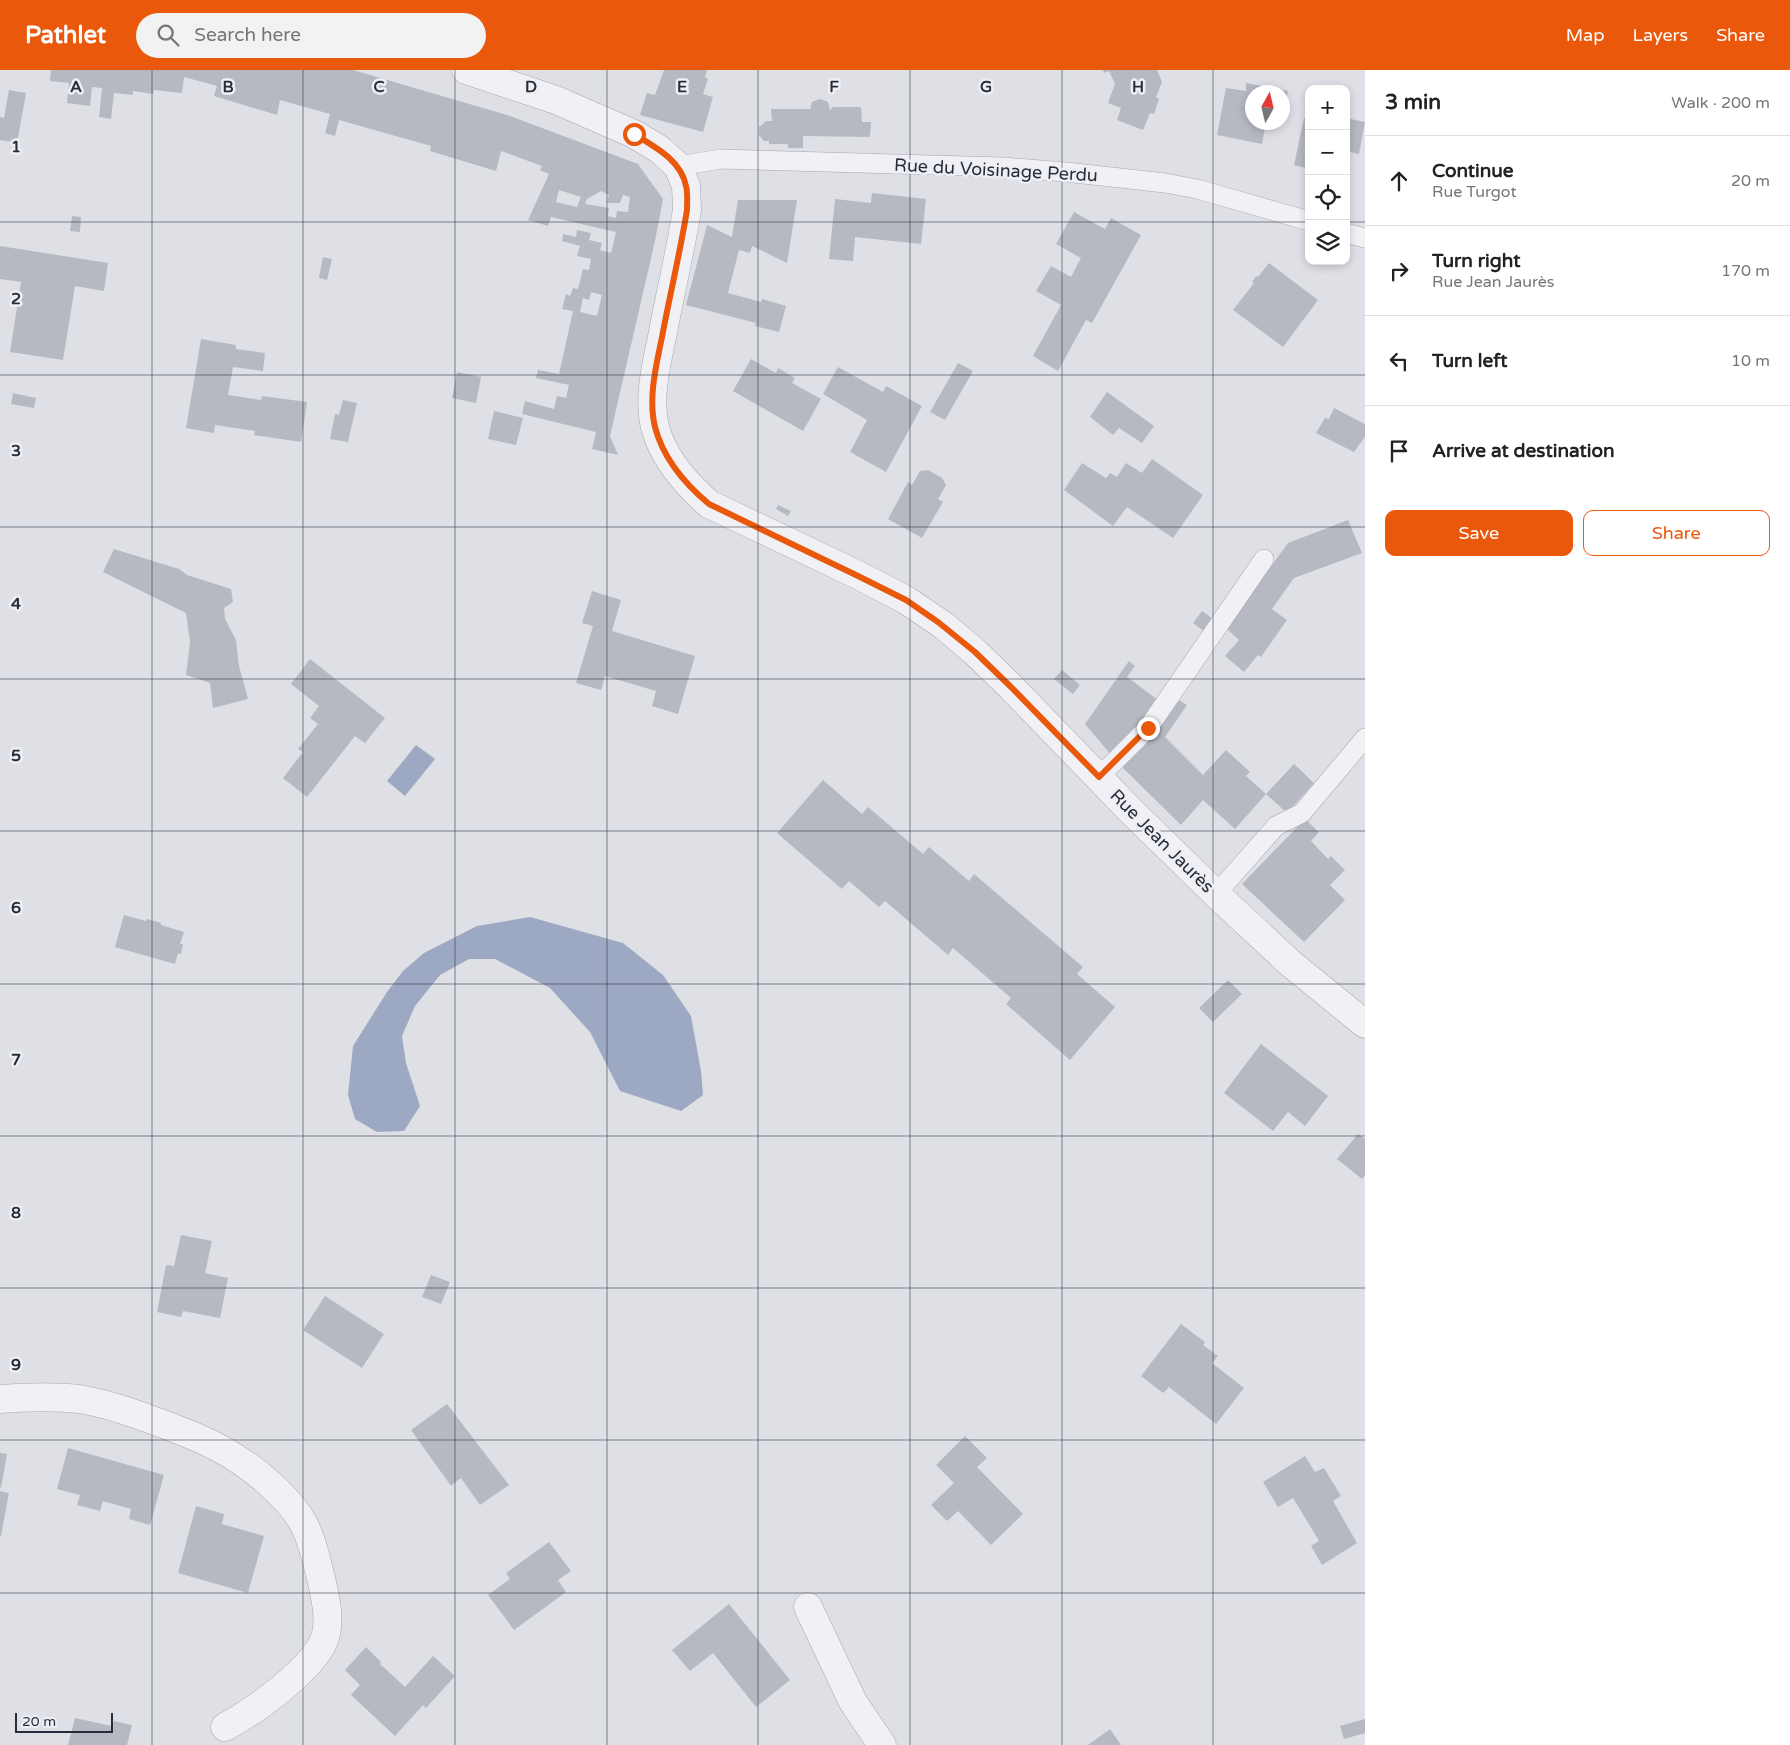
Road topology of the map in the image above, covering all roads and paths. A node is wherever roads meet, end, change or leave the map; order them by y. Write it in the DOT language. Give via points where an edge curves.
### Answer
graph roads {
  1 [pos="466,70"];
  2 [pos="678,166"];
  3 [pos="1306,220"];
  4 [pos="1350,234"];
  5 [pos="1365,238"];
  6 [pos="1264,559"];
  7 [pos="1365,738"];
  8 [pos="1099,777"];
  9 [pos="1216,894"];
  10 [pos="1365,1024"];
  11 [pos="0,1399"];
  12 [pos="808,1607"];
  13 [pos="224,1727"];
  14 [pos="882,1745"];
  1 -- 2 [label="street" via="556,100 634,134"];
  2 -- 3 [label="lane, Rue du Voisinage Perdu" via="721,159 1033,169 1165,183"];
  2 -- 8 [label="street, Rue Jean Jaurès" via="686,186 687,210 652,402 658,435 675,468 689,487 709,504 906,600 943,625 1005,681"];
  4 -- 5 [label="lane"];
  6 -- 8 [label="lane" via="1148,728"];
  7 -- 9 [label="lane" via="1302,813 1276,826"];
  8 -- 9 [label="street, Rue Jean Jaurès"];
  9 -- 10 [label="street, Rue Jean Jaurès" via="1290,963"];
  11 -- 13 [label="street" via="78,1399 105,1404 186,1432 243,1461 295,1510 311,1541 318,1566 327,1604 326,1635 312,1660 297,1674 242,1718"];
  12 -- 14 [label="street" via="853,1702"];
}
